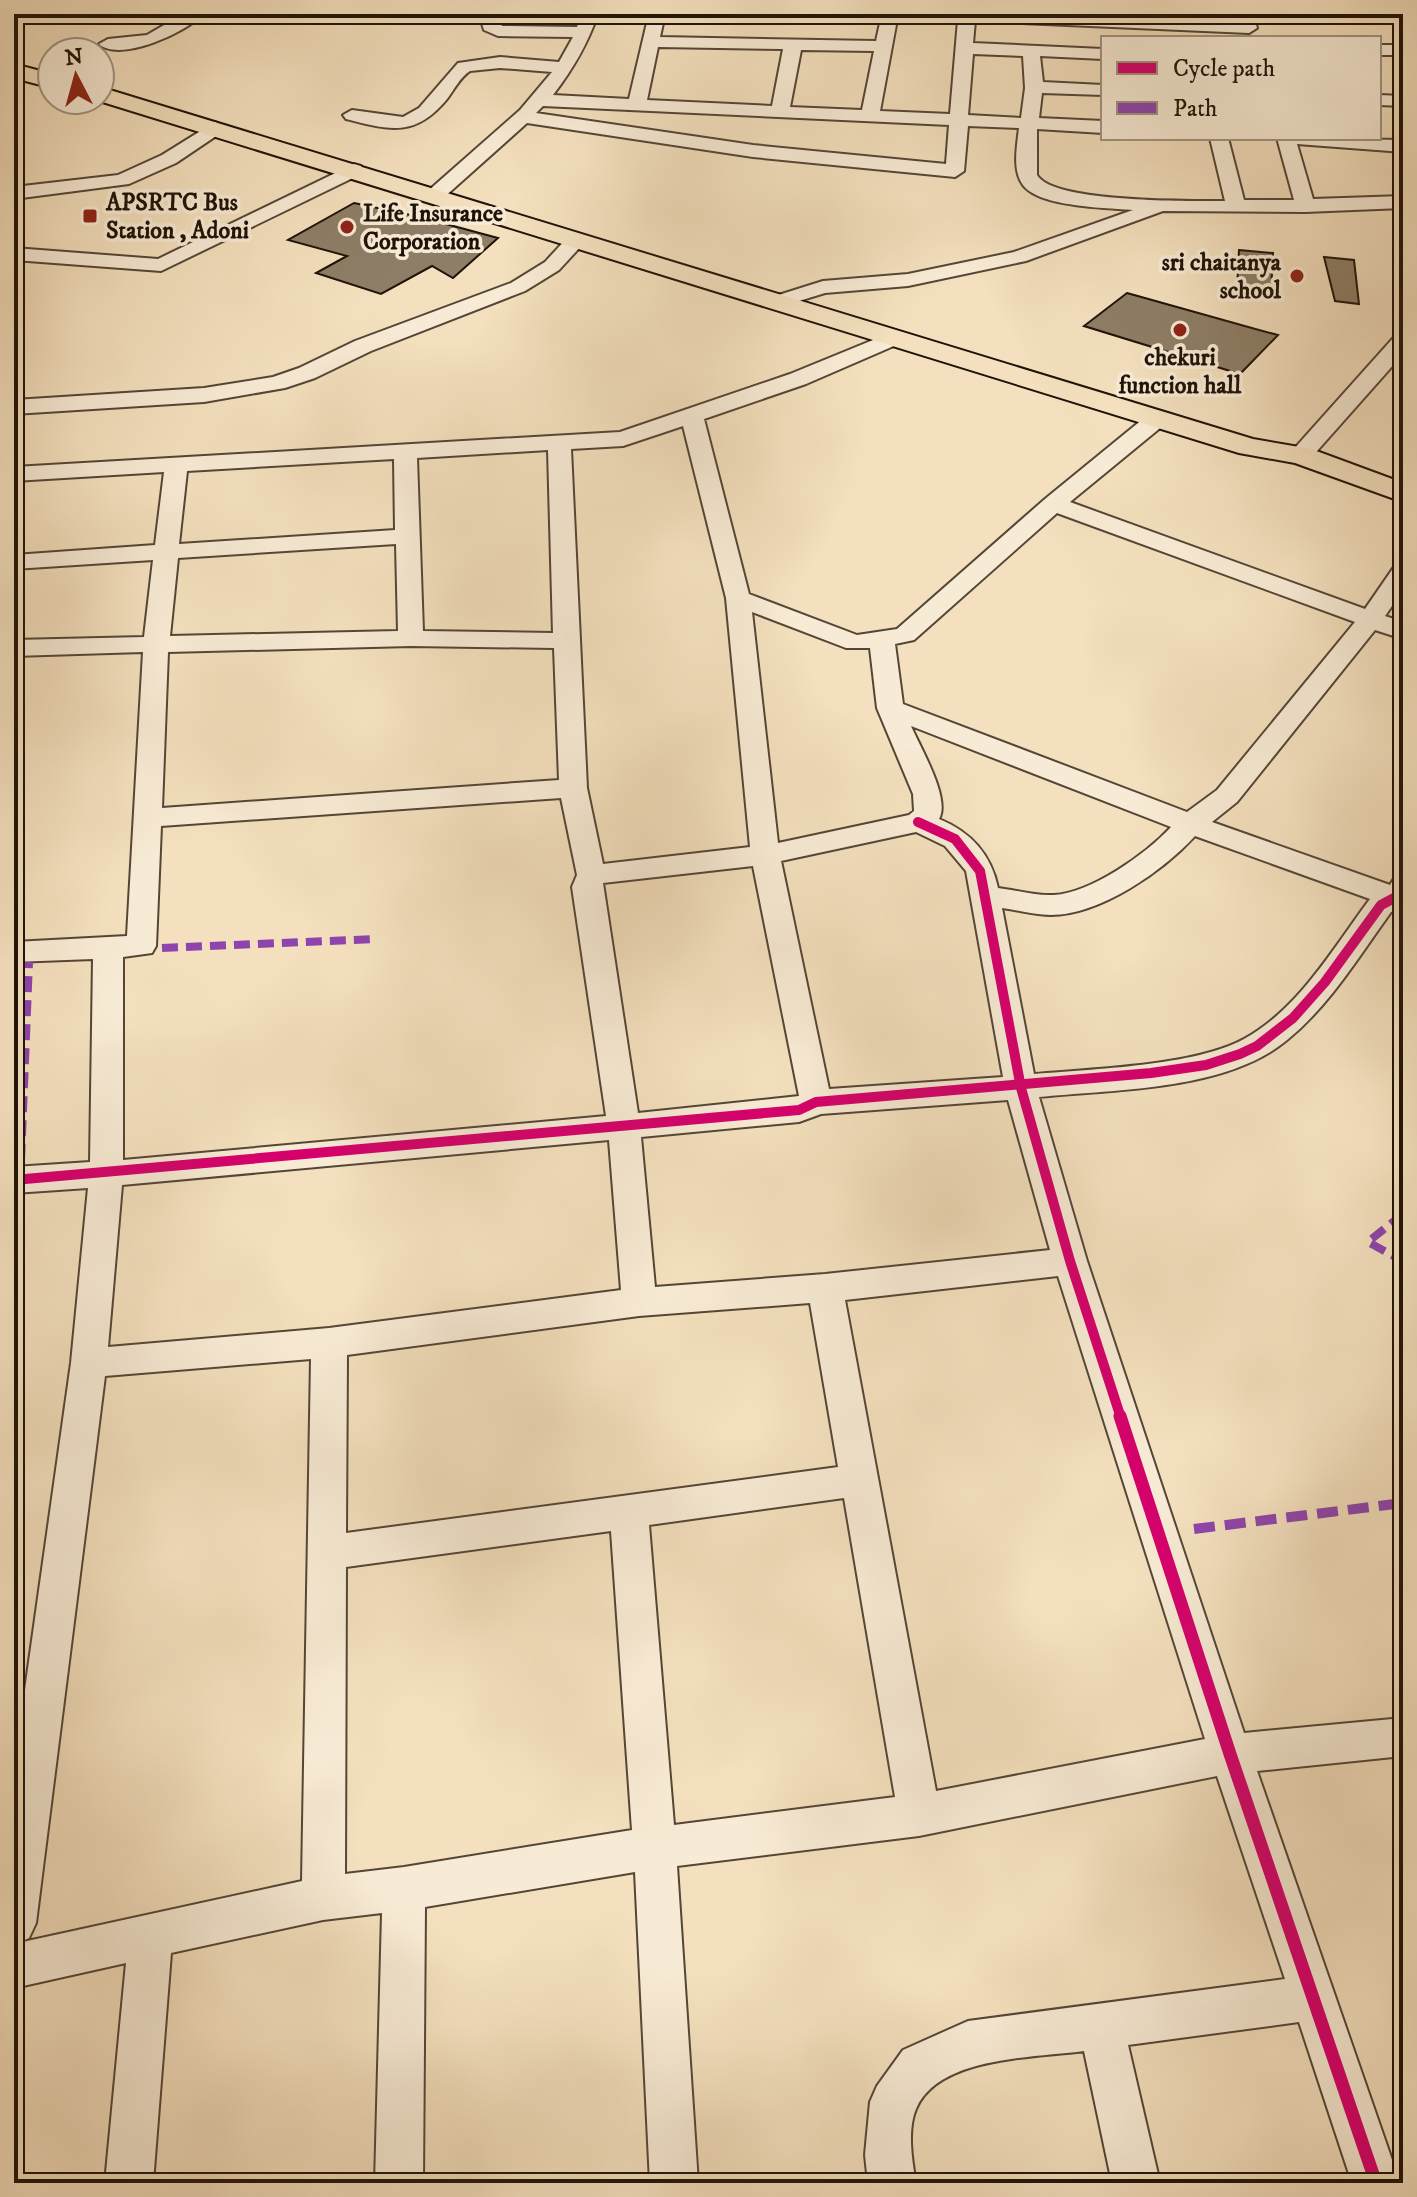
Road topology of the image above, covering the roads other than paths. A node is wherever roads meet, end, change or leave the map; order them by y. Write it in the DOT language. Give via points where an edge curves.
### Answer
graph roads {
  1 [pos="195,14"];
  2 [pos="487,14"];
  3 [pos="590,14"];
  4 [pos="657,14"];
  5 [pos="890,14"];
  6 [pos="925,14"];
  7 [pos="967,15"];
  8 [pos="1165,19"];
  9 [pos="1253,25"];
  10 [pos="584,32"];
  11 [pos="1194,32"];
  12 [pos="652,42"];
  13 [pos="116,43"];
  14 [pos="793,44"];
  15 [pos="883,46"];
  16 [pos="964,48"];
  17 [pos="1381,50"];
  18 [pos="1403,50"];
  19 [pos="1031,51"];
  20 [pos="1101,54"];
  21 [pos="565,68"];
  22 [pos="14,71"];
  23 [pos="36,77"];
  24 [pos="1034,87"];
  25 [pos="1101,90"];
  26 [pos="116,99"];
  27 [pos="538,100"];
  28 [pos="1381,100"];
  29 [pos="1403,101"];
  30 [pos="637,104"];
  31 [pos="780,112"];
  32 [pos="352,115"];
  33 [pos="520,116"];
  34 [pos="870,116"];
  35 [pos="959,120"];
  36 [pos="1030,124"];
  37 [pos="1101,127"];
  38 [pos="215,128"];
  39 [pos="1220,140"];
  40 [pos="1288,140"];
  41 [pos="1317,140"];
  42 [pos="1403,146"];
  43 [pos="354,170"];
  44 [pos="14,193"];
  45 [pos="435,195"];
  46 [pos="1403,202"];
  47 [pos="1166,205"];
  48 [pos="1236,206"];
  49 [pos="1305,206"];
  50 [pos="575,241"];
  51 [pos="14,254"];
  52 [pos="776,302"];
  53 [pos="895,337"];
  54 [pos="1403,341"];
  55 [pos="14,407"];
  56 [pos="692,416"];
  57 [pos="1157,419"];
  58 [pos="559,445"];
  59 [pos="405,453"];
  60 [pos="1301,455"];
  61 [pos="176,465"];
  62 [pos="14,474"];
  63 [pos="1403,493"];
  64 [pos="1053,504"];
  65 [pos="408,536"];
  66 [pos="165,552"];
  67 [pos="14,562"];
  68 [pos="1403,572"];
  69 [pos="738,598"];
  70 [pos="1370,620"];
  71 [pos="1403,631"];
  72 [pos="411,638"];
  73 [pos="882,639"];
  74 [pos="566,641"];
  75 [pos="156,643"];
  76 [pos="14,648"];
  77 [pos="890,708"];
  78 [pos="573,788"];
  79 [pos="148,818"];
  80 [pos="918,822"];
  81 [pos="1190,824"];
  82 [pos="765,855"];
  83 [pos="591,875"];
  84 [pos="1401,895"];
  85 [pos="984,896"];
  86 [pos="108,947"];
  87 [pos="14,952"];
  88 [pos="1021,1088"];
  89 [pos="816,1102"];
  90 [pos="624,1125"];
  91 [pos="106,1174"];
  92 [pos="14,1180"];
  93 [pos="1070,1261"];
  94 [pos="825,1288"];
  95 [pos="639,1302"];
  96 [pos="329,1343"];
  97 [pos="89,1363"];
  98 [pos="859,1480"];
  99 [pos="629,1511"];
  100 [pos="327,1553"];
  101 [pos="1403,1737"];
  102 [pos="1230,1754"];
  103 [pos="919,1815"];
  104 [pos="655,1848"];
  105 [pos="404,1889"];
  106 [pos="323,1898"];
  107 [pos="14,1923"];
  108 [pos="150,1936"];
  109 [pos="14,1966"];
  110 [pos="1313,1998"];
  111 [pos="1101,2026"];
  112 [pos="129,2183"];
  113 [pos="399,2183"];
  114 [pos="674,2183"];
  115 [pos="892,2183"];
  116 [pos="1136,2183"];
  117 [pos="1376,2183"];
  1 -- 13 [label="street" via="151,40"];
  2 -- 10 [label="street" via="490,26 511,33"];
  3 -- 10 [label="street"];
  4 -- 12 [label="street"];
  5 -- 15 [label="street"];
  6 -- 7 [label="street"];
  7 -- 8 [label="street"];
  7 -- 16 [label="street"];
  8 -- 11 [label="street"];
  9 -- 11 [label="street"];
  10 -- 21 [label="street"];
  12 -- 14 [label="street"];
  12 -- 30 [label="street"];
  14 -- 15 [label="street"];
  14 -- 31 [label="street"];
  15 -- 34 [label="street"];
  16 -- 19 [label="street"];
  16 -- 35 [label="street"];
  17 -- 18 [label="street"];
  19 -- 20 [label="street"];
  19 -- 24 [label="street"];
  21 -- 27 [label="street"];
  21 -- 32 [label="street" via="468,66 416,120 392,124"];
  22 -- 23 [label="main road"];
  24 -- 25 [label="street"];
  24 -- 36 [label="street"];
  26 -- 38 [label="main road"];
  27 -- 30 [label="street"];
  27 -- 33 [label="street"];
  28 -- 29 [label="street"];
  30 -- 31 [label="street"];
  31 -- 34 [label="street"];
  33 -- 35 [label="street" via="753,151 955,171"];
  33 -- 45 [label="street"];
  34 -- 35 [label="street"];
  35 -- 36 [label="street"];
  36 -- 37 [label="street"];
  36 -- 47 [label="street" via="1025,165 1031,184 1040,191 1092,201"];
  38 -- 43 [label="main road"];
  38 -- 44 [label="street" via="169,159 122,180"];
  39 -- 48 [label="street"];
  40 -- 49 [label="street"];
  41 -- 42 [label="street"];
  43 -- 45 [label="main road"];
  43 -- 51 [label="street" via="161,265"];
  45 -- 50 [label="main road"];
  46 -- 49 [label="street"];
  47 -- 48 [label="street"];
  47 -- 52 [label="street" via="1019,257 908,280 823,287"];
  48 -- 49 [label="street"];
  50 -- 52 [label="main road"];
  50 -- 55 [label="street" via="552,266 526,283 277,383 204,395"];
  52 -- 53 [label="main road"];
  53 -- 56 [label="street"];
  53 -- 57 [label="main road"];
  54 -- 60 [label="street"];
  56 -- 58 [label="street" via="623,439"];
  56 -- 69 [label="street"];
  57 -- 60 [label="main road" via="1249,447"];
  57 -- 64 [label="street"];
  58 -- 59 [label="street"];
  58 -- 74 [label="street"];
  59 -- 61 [label="street"];
  59 -- 65 [label="street"];
  60 -- 63 [label="main road"];
  61 -- 62 [label="street"];
  61 -- 66 [label="street"];
  64 -- 70 [label="street"];
  64 -- 73 [label="street" via="905,635"];
  65 -- 66 [label="street"];
  65 -- 72 [label="street"];
  66 -- 67 [label="street"];
  66 -- 75 [label="street"];
  68 -- 70 [label="street"];
  69 -- 73 [label="street" via="855,643"];
  69 -- 82 [label="street"];
  70 -- 71 [label="street"];
  70 -- 81 [label="street" via="1227,796"];
  72 -- 74 [label="street"];
  72 -- 75 [label="street"];
  73 -- 77 [label="street"];
  74 -- 78 [label="street"];
  75 -- 76 [label="street"];
  75 -- 79 [label="street"];
  77 -- 80 [label="street" via="927,794 928,814"];
  77 -- 81 [label="street"];
  78 -- 79 [label="street"];
  78 -- 83 [label="street"];
  79 -- 86 [label="street" via="141,946"];
  80 -- 82 [label="street"];
  80 -- 85 [label="street" via="953,835 968,848 980,871"];
  81 -- 84 [label="street"];
  81 -- 85 [label="street" via="1122,880 1076,902 1051,905"];
  82 -- 83 [label="street"];
  82 -- 89 [label="street"];
  83 -- 90 [label="street" via="587,887"];
  84 -- 88 [label="street" via="1381,905 1297,1014 1258,1045 1226,1060 1184,1069"];
  85 -- 88 [label="street"];
  86 -- 87 [label="street"];
  86 -- 91 [label="street"];
  88 -- 89 [label="street"];
  88 -- 93 [label="street"];
  89 -- 90 [label="street" via="799,1110"];
  90 -- 91 [label="street"];
  90 -- 95 [label="street"];
  91 -- 92 [label="street"];
  91 -- 97 [label="street"];
  93 -- 94 [label="street"];
  93 -- 102 [label="street"];
  94 -- 95 [label="street"];
  94 -- 98 [label="street"];
  95 -- 96 [label="street"];
  96 -- 97 [label="street"];
  96 -- 100 [label="street"];
  97 -- 107 [label="street"];
  98 -- 99 [label="street"];
  98 -- 103 [label="street"];
  99 -- 100 [label="street"];
  99 -- 104 [label="street"];
  100 -- 106 [label="street"];
  101 -- 102 [label="street"];
  102 -- 103 [label="street"];
  102 -- 110 [label="street"];
  103 -- 104 [label="street"];
  104 -- 105 [label="street"];
  104 -- 114 [label="street"];
  105 -- 106 [label="street"];
  105 -- 113 [label="street"];
  106 -- 108 [label="street"];
  108 -- 109 [label="street"];
  108 -- 112 [label="street"];
  110 -- 111 [label="street"];
  110 -- 117 [label="street"];
  111 -- 115 [label="street" via="968,2044 919,2066 893,2102 888,2155"];
  111 -- 116 [label="street"];
}
